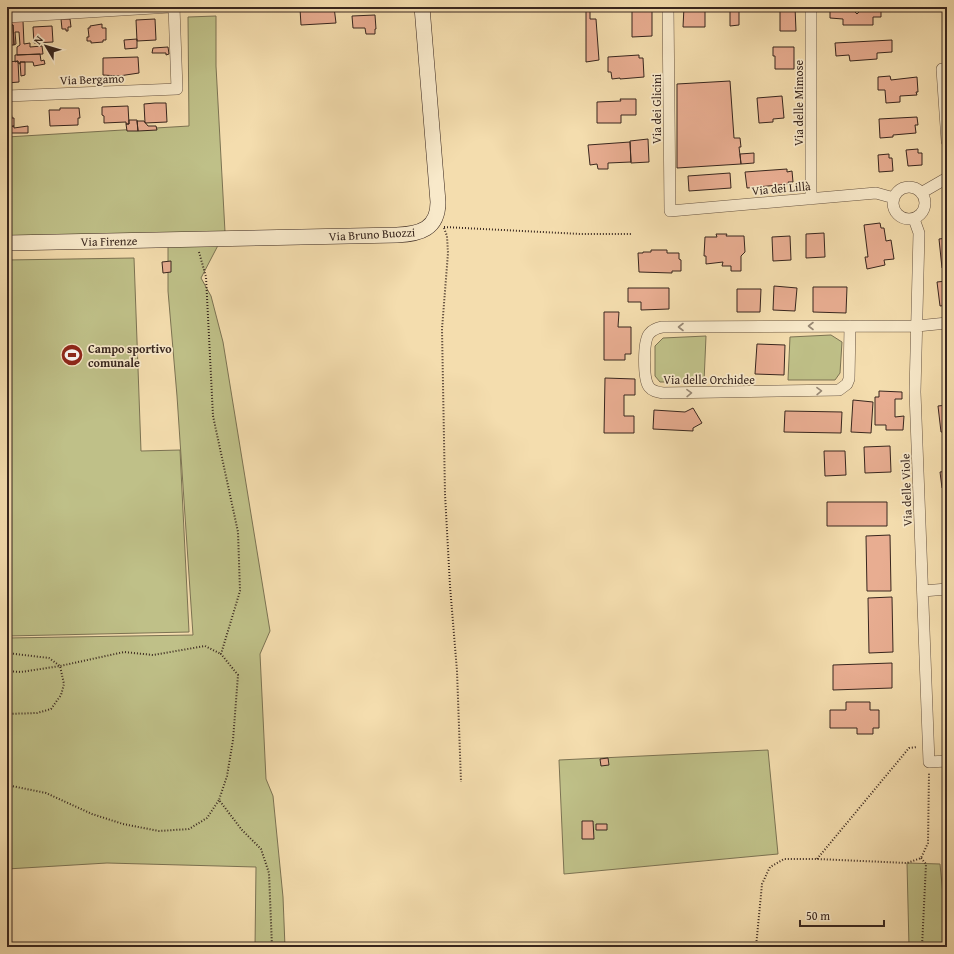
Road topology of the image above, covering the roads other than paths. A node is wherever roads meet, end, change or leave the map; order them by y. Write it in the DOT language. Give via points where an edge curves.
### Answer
graph roads {
  1 [pos="170,7"];
  2 [pos="174,7"];
  3 [pos="422,7"];
  4 [pos="668,7"];
  5 [pos="812,7"];
  6 [pos="7,17"];
  7 [pos="942,69"];
  8 [pos="7,96"];
  9 [pos="947,141"];
  10 [pos="947,178"];
  11 [pos="921,193"];
  12 [pos="811,198"];
  13 [pos="894,198"];
  14 [pos="670,210"];
  15 [pos="914,219"];
  16 [pos="211,239"];
  17 [pos="7,243"];
  18 [pos="947,323"];
  19 [pos="850,326"];
  20 [pos="917,326"];
  21 [pos="947,589"];
  22 [pos="922,591"];
  23 [pos="947,761"];
  1 -- 6 [label="street"];
  2 -- 8 [label="street, Via Bergamo" via="178,89"];
  3 -- 16 [label="street, Via Bruno Buozzi" via="438,202 437,214 430,224 421,232 409,234"];
  4 -- 14 [label="street, Via dei Glicini"];
  5 -- 12 [label="street, Via delle Mimose"];
  7 -- 9 [label="street"];
  10 -- 11 [label="street"];
  11 -- 13 [label="street" via="909,187 900,190"];
  11 -- 15 [label="street" via="924,208"];
  12 -- 13 [label="street, Via dei Lillà" via="876,193"];
  12 -- 14 [label="street, Via dei Lillà"];
  13 -- 15 [label="street" via="894,208 899,216"];
  15 -- 20 [label="street, Via delle Viole" via="918,233"];
  16 -- 17 [label="street, Via Firenze"];
  18 -- 20 [label="street, Via delle Orchidee"];
  19 -- 19 [label="street, Via delle Orchidee, one-way" via="657,328 646,339 646,382 653,390 663,393 839,390 849,379"];
  19 -- 20 [label="street, Via delle Orchidee"];
  20 -- 22 [label="street, Via delle Viole" via="915,392"];
  21 -- 22 [label="street"];
  22 -- 23 [label="street, Via delle Viole" via="929,762"];
}
